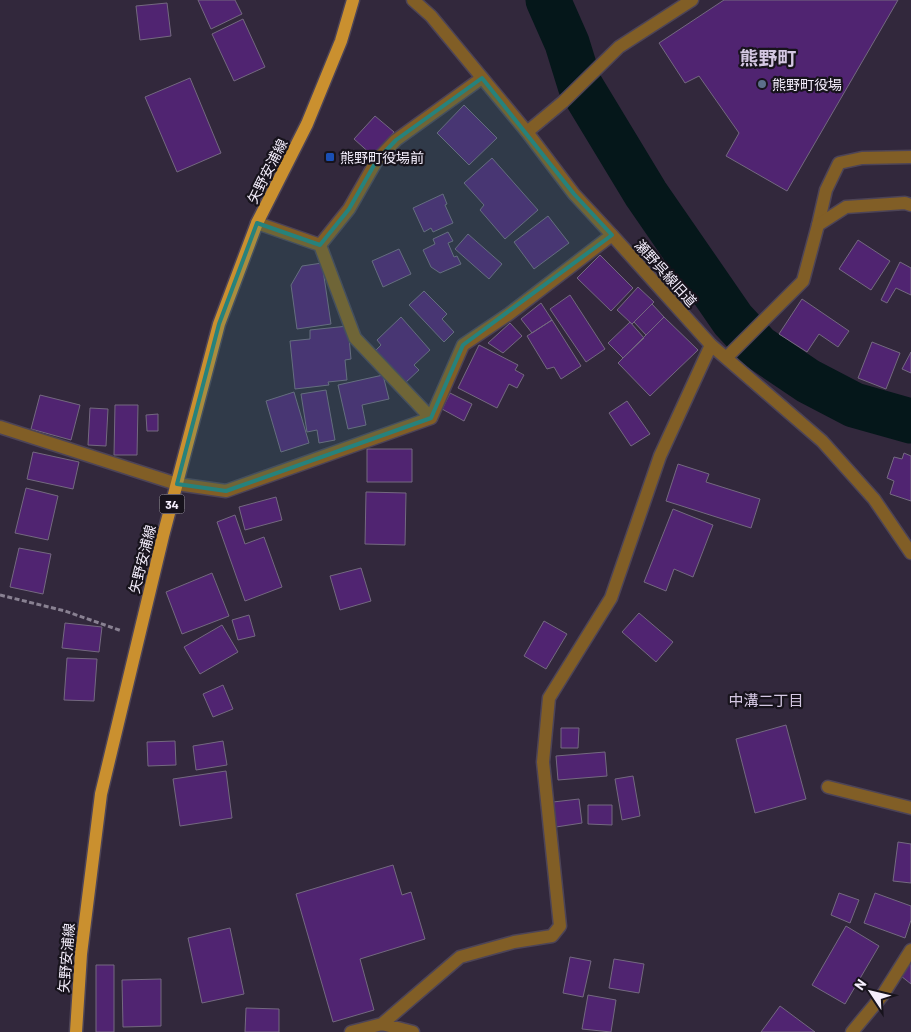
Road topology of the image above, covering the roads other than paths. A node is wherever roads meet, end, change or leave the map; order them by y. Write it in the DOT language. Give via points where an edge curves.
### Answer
graph roads {
  1 [pos="353,0"];
  2 [pos="413,0"];
  3 [pos="692,0"];
  4 [pos="482,78"];
  5 [pos="527,132"];
  6 [pos="911,157"];
  7 [pos="911,205"];
  8 [pos="257,223"];
  9 [pos="818,225"];
  10 [pos="612,235"];
  11 [pos="320,245"];
  12 [pos="711,345"];
  13 [pos="726,358"];
  14 [pos="430,418"];
  15 [pos="0,428"];
  16 [pos="177,484"];
  17 [pos="911,553"];
  18 [pos="828,787"];
  19 [pos="911,808"];
  20 [pos="911,950"];
  21 [pos="382,1024"];
  22 [pos="76,1032"];
  23 [pos="351,1032"];
  24 [pos="413,1032"];
  25 [pos="852,1032"];
  1 -- 8 [label="main road, 矢野安浦線 / 34" via="341,41 308,124"];
  2 -- 4 [label="street, 瀬野呉線旧道"];
  3 -- 5 [label="street" via="619,47"];
  4 -- 5 [label="street, 瀬野呉線旧道"];
  4 -- 11 [label="street" via="396,140 377,160 350,209"];
  5 -- 10 [label="street, 瀬野呉線旧道" via="574,194"];
  6 -- 9 [label="street" via="862,158 839,163 826,190"];
  7 -- 9 [label="street" via="846,207"];
  8 -- 11 [label="street"];
  8 -- 16 [label="main road, 矢野安浦線 / 34" via="218,324"];
  9 -- 13 [label="street" via="803,281"];
  10 -- 12 [label="street, 瀬野呉線旧道"];
  10 -- 14 [label="street" via="463,345"];
  11 -- 14 [label="street" via="355,338"];
  12 -- 13 [label="street, 瀬野呉線旧道"];
  12 -- 21 [label="street" via="660,456 611,598 549,698 543,762 560,926 552,936 514,942 460,957"];
  13 -- 17 [label="street, 瀬野呉線旧道" via="822,441 874,499"];
  14 -- 16 [label="street" via="226,491"];
  15 -- 16 [label="street"];
  16 -- 22 [label="main road, 矢野安浦線 / 34" via="101,794 80,954"];
  18 -- 19 [label="street"];
  20 -- 25 [label="street" via="882,996"];
  21 -- 23 [label="street"];
  21 -- 24 [label="street"];
}
